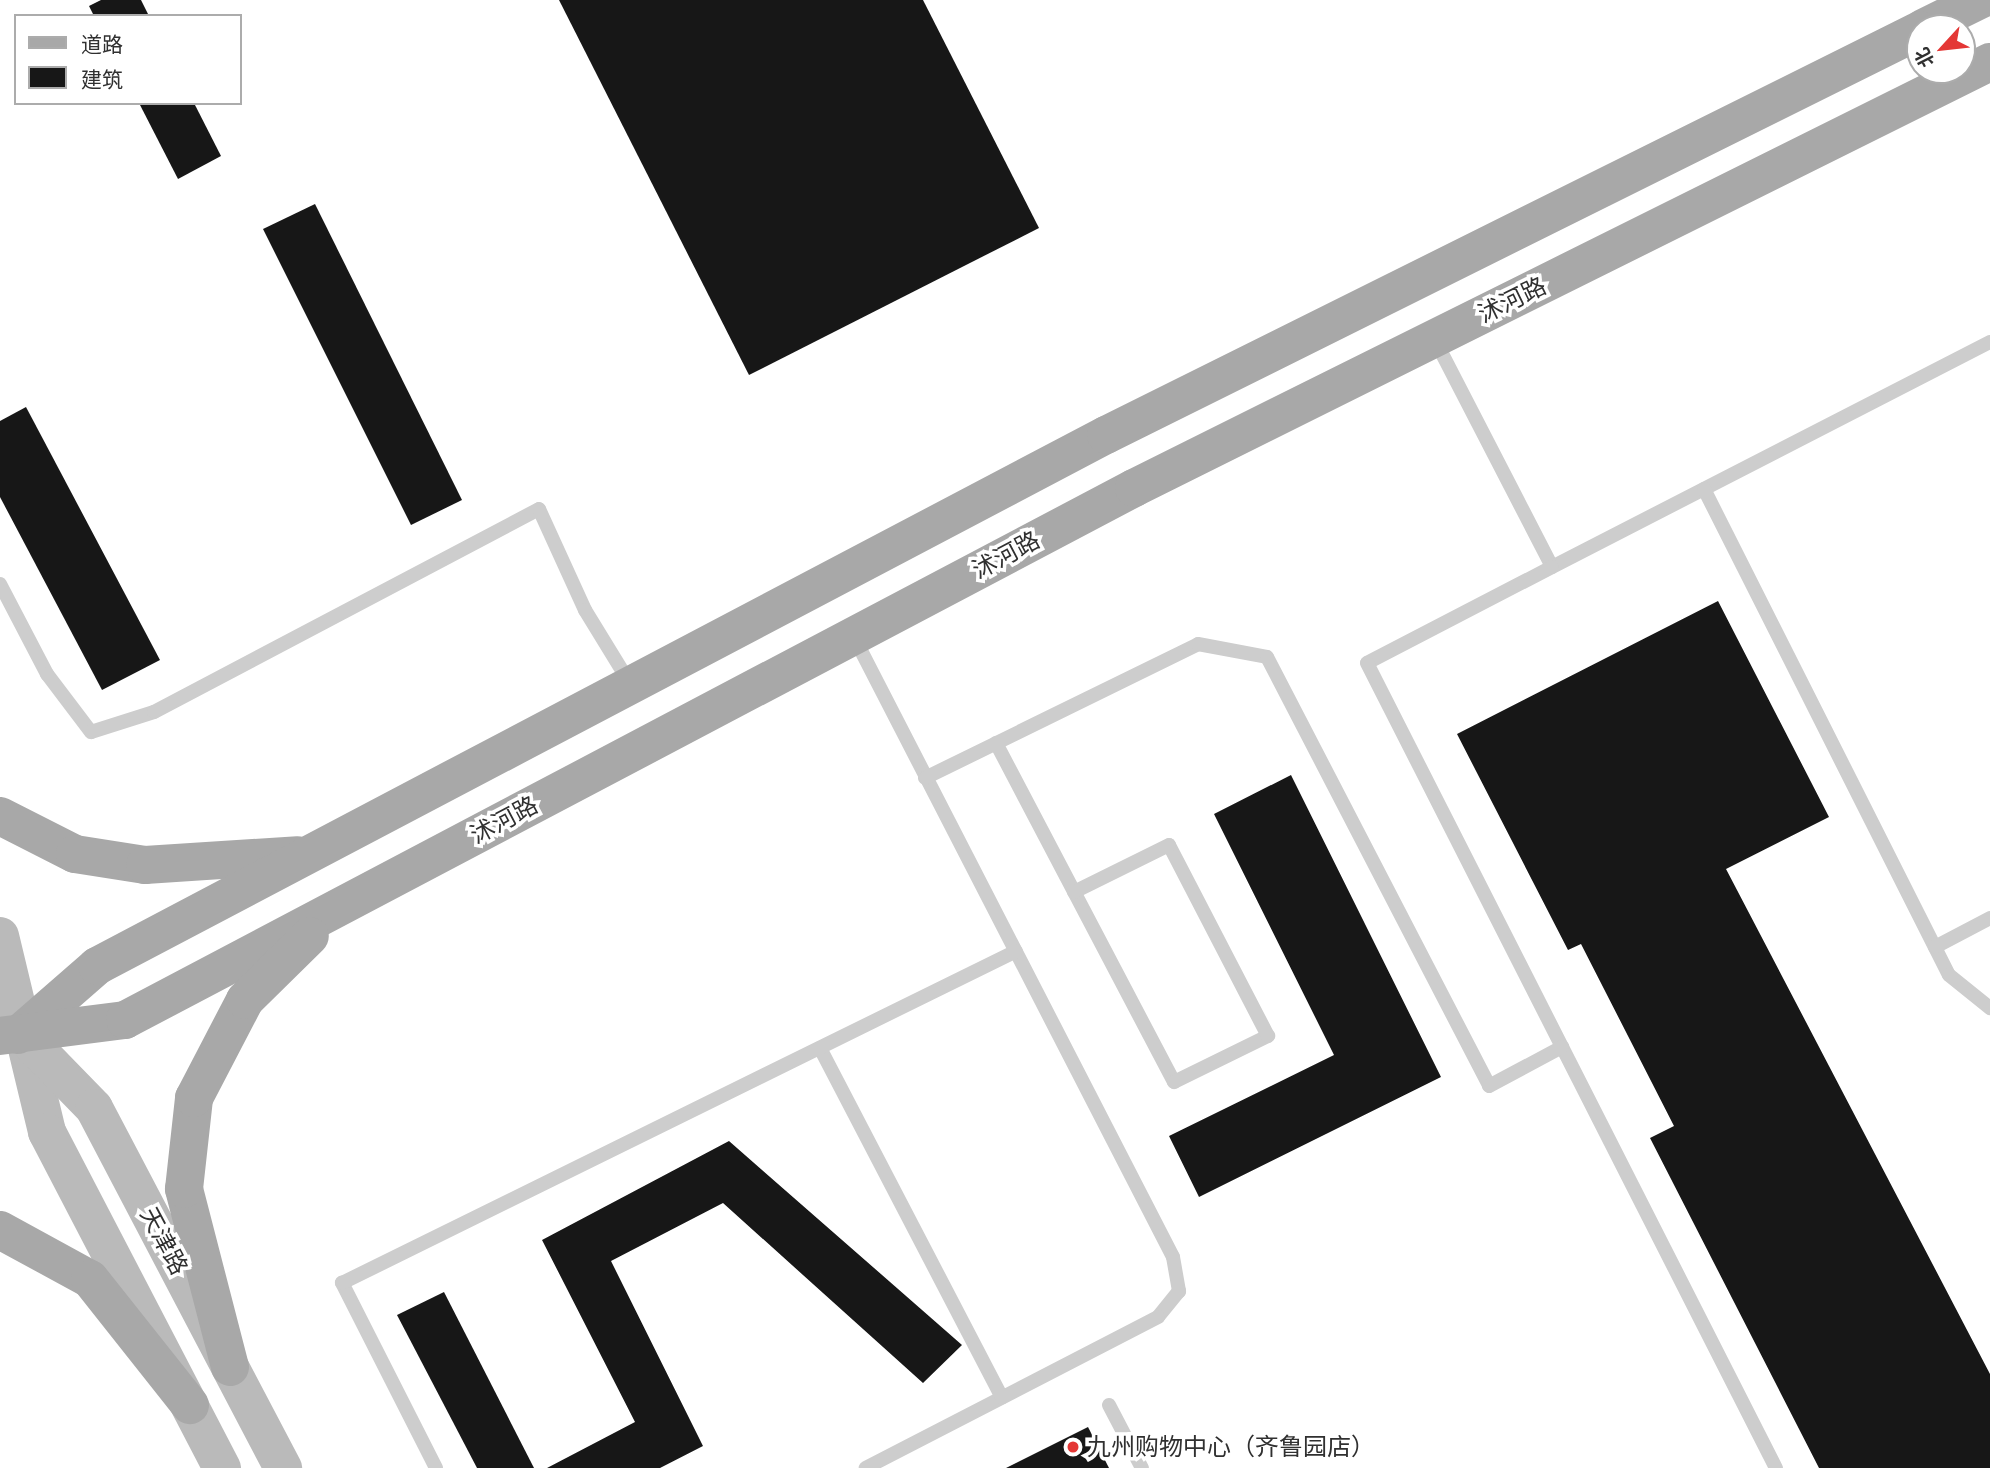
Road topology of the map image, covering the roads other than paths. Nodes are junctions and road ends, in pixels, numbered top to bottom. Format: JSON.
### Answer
{"nodes":[{"id":1,"x":1980,"y":0,"type":"edge"},
{"id":2,"x":1952,"y":14,"type":"edge"},
{"id":3,"x":1906,"y":37,"type":"edge"},
{"id":4,"x":1990,"y":62,"type":"edge"},
{"id":5,"x":1434,"y":339,"type":"junction"},
{"id":6,"x":1990,"y":342,"type":"edge"},
{"id":7,"x":1704,"y":489,"type":"junction"},
{"id":8,"x":1552,"y":567,"type":"junction"},
{"id":9,"x":0,"y":584,"type":"edge"},
{"id":10,"x":853,"y":636,"type":"junction"},
{"id":11,"x":631,"y":685,"type":"junction"},
{"id":12,"x":996,"y":743,"type":"junction"},
{"id":13,"x":925,"y":778,"type":"junction"},
{"id":14,"x":0,"y":816,"type":"edge"},
{"id":15,"x":311,"y":854,"type":"junction"},
{"id":16,"x":1074,"y":892,"type":"junction"},
{"id":17,"x":342,"y":906,"type":"junction"},
{"id":18,"x":1990,"y":918,"type":"edge"},
{"id":19,"x":0,"y":936,"type":"edge"},
{"id":20,"x":1935,"y":947,"type":"junction"},
{"id":21,"x":1016,"y":951,"type":"junction"},
{"id":22,"x":0,"y":1000,"type":"edge"},
{"id":23,"x":1990,"y":1009,"type":"edge"},
{"id":24,"x":7,"y":1042,"type":"edge"},
{"id":25,"x":1562,"y":1047,"type":"junction"},
{"id":26,"x":820,"y":1048,"type":"junction"},
{"id":27,"x":0,"y":1230,"type":"edge"},
{"id":28,"x":230,"y":1367,"type":"junction"},
{"id":29,"x":1002,"y":1398,"type":"junction"},
{"id":30,"x":190,"y":1405,"type":"junction"},
{"id":31,"x":1109,"y":1405,"type":"dead end"},
{"id":32,"x":222,"y":1468,"type":"edge"},
{"id":33,"x":283,"y":1468,"type":"edge"},
{"id":34,"x":436,"y":1468,"type":"edge"},
{"id":35,"x":866,"y":1468,"type":"edge"},
{"id":36,"x":1142,"y":1468,"type":"edge"},
{"id":37,"x":1776,"y":1468,"type":"edge"}],
"edges":[{"from":1,"to":2,"type":"main road"},
{"from":3,"to":11,"type":"main road"},
{"from":4,"to":5,"type":"main road","name":"沭河路"},
{"from":5,"to":8,"type":"lane"},
{"from":5,"to":10,"type":"main road","name":"沭河路"},
{"from":6,"to":7,"type":"lane"},
{"from":7,"to":8,"type":"lane"},
{"from":7,"to":20,"type":"lane"},
{"from":8,"to":25,"type":"lane"},
{"from":9,"to":11,"type":"lane"},
{"from":10,"to":13,"type":"lane"},
{"from":10,"to":17,"type":"main road","name":"沭河路"},
{"from":11,"to":15,"type":"main road"},
{"from":12,"to":13,"type":"lane"},
{"from":12,"to":16,"type":"lane"},
{"from":12,"to":25,"type":"lane"},
{"from":13,"to":21,"type":"lane"},
{"from":14,"to":15,"type":"main road"},
{"from":15,"to":24,"type":"main road"},
{"from":16,"to":16,"type":"lane"},
{"from":17,"to":24,"type":"main road","name":"沭河路"},
{"from":17,"to":28,"type":"main road"},
{"from":18,"to":20,"type":"lane"},
{"from":19,"to":24,"type":"main road","name":"天津路"},
{"from":20,"to":23,"type":"lane"},
{"from":21,"to":26,"type":"lane"},
{"from":21,"to":29,"type":"lane"},
{"from":22,"to":24,"type":"main road","name":"天津路"},
{"from":24,"to":28,"type":"main road","name":"天津路"},
{"from":24,"to":30,"type":"main road","name":"天津路"},
{"from":25,"to":37,"type":"lane"},
{"from":26,"to":29,"type":"lane"},
{"from":26,"to":34,"type":"lane"},
{"from":27,"to":30,"type":"main road"},
{"from":28,"to":33,"type":"main road","name":"天津路"},
{"from":29,"to":35,"type":"lane"},
{"from":30,"to":32,"type":"main road","name":"天津路"},
{"from":31,"to":36,"type":"lane"}]}
